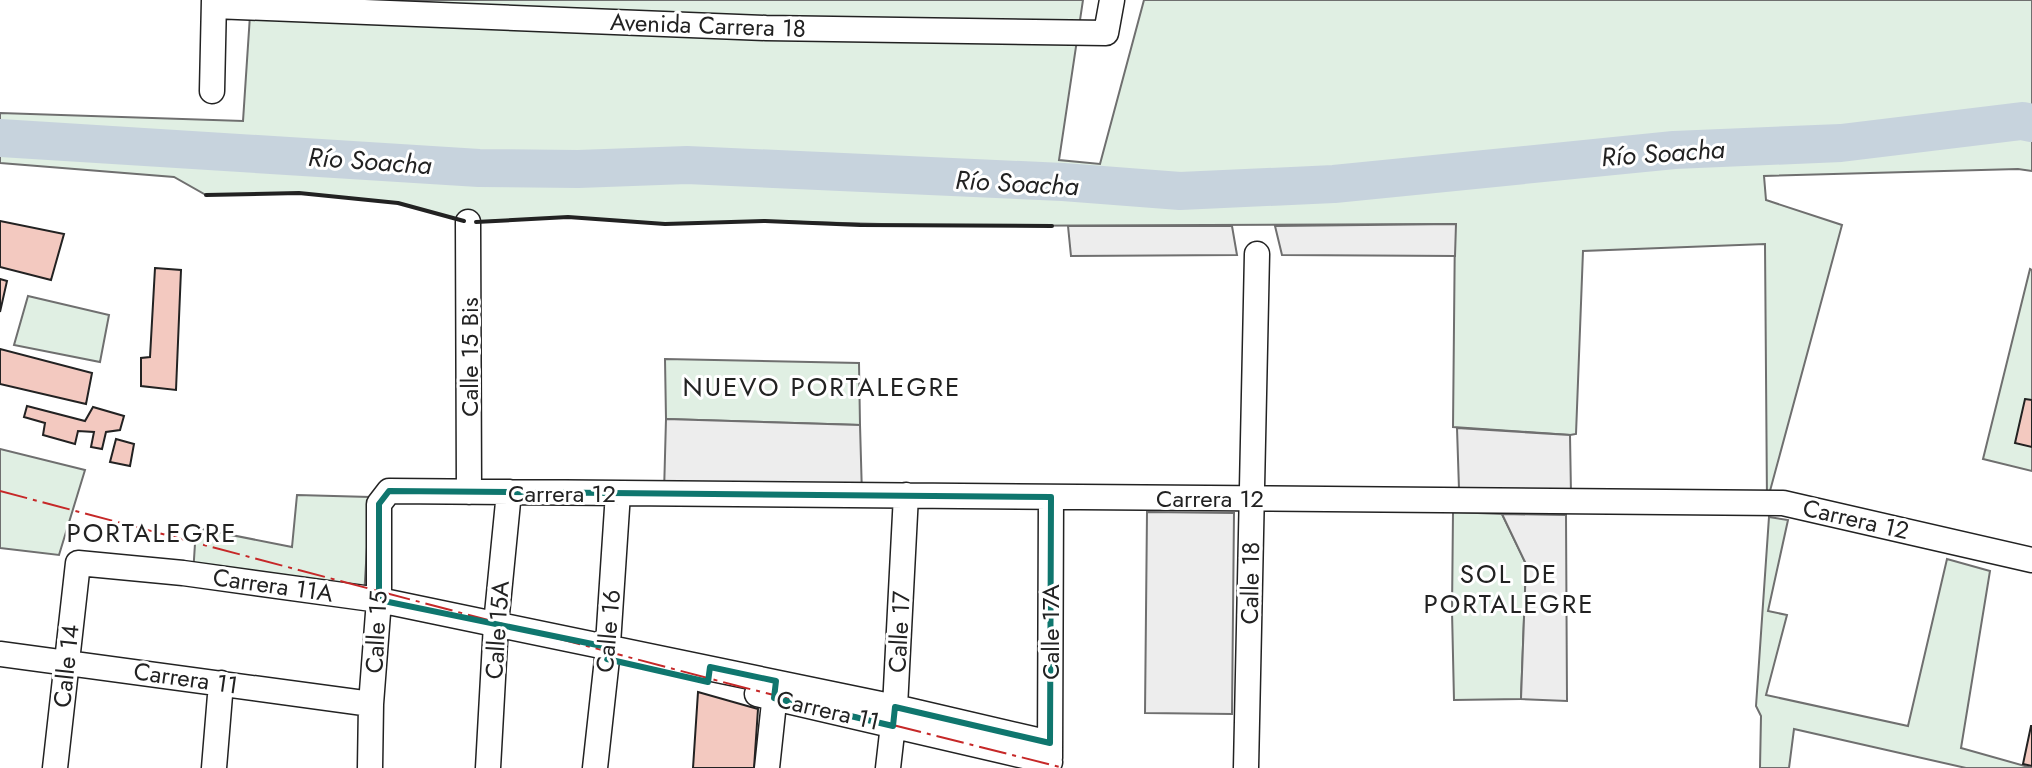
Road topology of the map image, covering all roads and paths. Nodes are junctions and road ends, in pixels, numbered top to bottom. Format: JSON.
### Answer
{"nodes":[{"id":1,"x":1112,"y":0,"type":"edge"},
{"id":2,"x":214,"y":3,"type":"edge"},
{"id":3,"x":455,"y":8,"type":"edge"},
{"id":4,"x":212,"y":91,"type":"dead end"},
{"id":5,"x":468,"y":222,"type":"dead end"},
{"id":6,"x":1257,"y":254,"type":"dead end"},
{"id":7,"x":469,"y":492,"type":"junction"},
{"id":8,"x":509,"y":492,"type":"junction"},
{"id":9,"x":618,"y":493,"type":"junction"},
{"id":10,"x":906,"y":495,"type":"junction"},
{"id":11,"x":383,"y":496,"type":"joint"},
{"id":12,"x":1051,"y":497,"type":"junction"},
{"id":13,"x":1252,"y":498,"type":"junction"},
{"id":14,"x":2032,"y":560,"type":"edge"},
{"id":15,"x":78,"y":563,"type":"joint"},
{"id":16,"x":379,"y":600,"type":"junction"},
{"id":17,"x":496,"y":624,"type":"junction"},
{"id":18,"x":607,"y":653,"type":"junction"},
{"id":19,"x":0,"y":654,"type":"edge"},
{"id":20,"x":66,"y":662,"type":"junction"},
{"id":21,"x":221,"y":683,"type":"junction"},
{"id":22,"x":775,"y":690,"type":"junction"},
{"id":23,"x":371,"y":704,"type":"junction"},
{"id":24,"x":894,"y":716,"type":"junction"},
{"id":25,"x":1050,"y":758,"type":"edge"},
{"id":26,"x":55,"y":768,"type":"edge"},
{"id":27,"x":214,"y":768,"type":"edge"},
{"id":28,"x":370,"y":768,"type":"edge"},
{"id":29,"x":488,"y":768,"type":"edge"},
{"id":30,"x":595,"y":768,"type":"edge"},
{"id":31,"x":767,"y":768,"type":"edge"},
{"id":32,"x":888,"y":768,"type":"edge"},
{"id":33,"x":1246,"y":768,"type":"edge"}],
"edges":[{"from":1,"to":3,"type":"street","name":"Avenida Carrera 18"},
{"from":2,"to":3,"type":"street","name":"Avenida Carrera 18"},
{"from":2,"to":4,"type":"street"},
{"from":5,"to":7,"type":"street","name":"Calle 15 Bis"},
{"from":6,"to":13,"type":"street","name":"Calle 18"},
{"from":7,"to":8,"type":"street","name":"Carrera 12"},
{"from":7,"to":11,"type":"street","name":"Carrera 12"},
{"from":8,"to":9,"type":"street","name":"Carrera 12"},
{"from":8,"to":17,"type":"street","name":"Calle 15A"},
{"from":9,"to":10,"type":"street","name":"Carrera 12"},
{"from":9,"to":18,"type":"street","name":"Calle 16"},
{"from":10,"to":12,"type":"street","name":"Carrera 12"},
{"from":10,"to":24,"type":"street","name":"Calle 17"},
{"from":11,"to":16,"type":"street","name":"Calle 15"},
{"from":12,"to":13,"type":"street","name":"Carrera 12"},
{"from":12,"to":25,"type":"street","name":"Calle 17A"},
{"from":13,"to":14,"type":"street","name":"Carrera 12"},
{"from":13,"to":33,"type":"street","name":"Calle 18"},
{"from":15,"to":16,"type":"street","name":"Carrera 11A"},
{"from":15,"to":20,"type":"street","name":"Calle 14"},
{"from":16,"to":17,"type":"street","name":"Carrera 11A"},
{"from":16,"to":23,"type":"street","name":"Calle 15"},
{"from":17,"to":18,"type":"street","name":"Carrera 11A"},
{"from":17,"to":29,"type":"street","name":"Calle 15A"},
{"from":18,"to":22,"type":"street","name":"Carrera 11"},
{"from":18,"to":30,"type":"street","name":"Calle 16"},
{"from":19,"to":20,"type":"street","name":"Carrera 11"},
{"from":20,"to":21,"type":"street","name":"Carrera 11"},
{"from":20,"to":26,"type":"street","name":"Calle 14"},
{"from":21,"to":23,"type":"street","name":"Carrera 11"},
{"from":21,"to":27,"type":"street"},
{"from":22,"to":24,"type":"street","name":"Carrera 11"},
{"from":22,"to":31,"type":"street"},
{"from":23,"to":28,"type":"street","name":"Calle 15"},
{"from":24,"to":25,"type":"street","name":"Carrera 11"},
{"from":24,"to":32,"type":"street","name":"Calle 17"}]}
